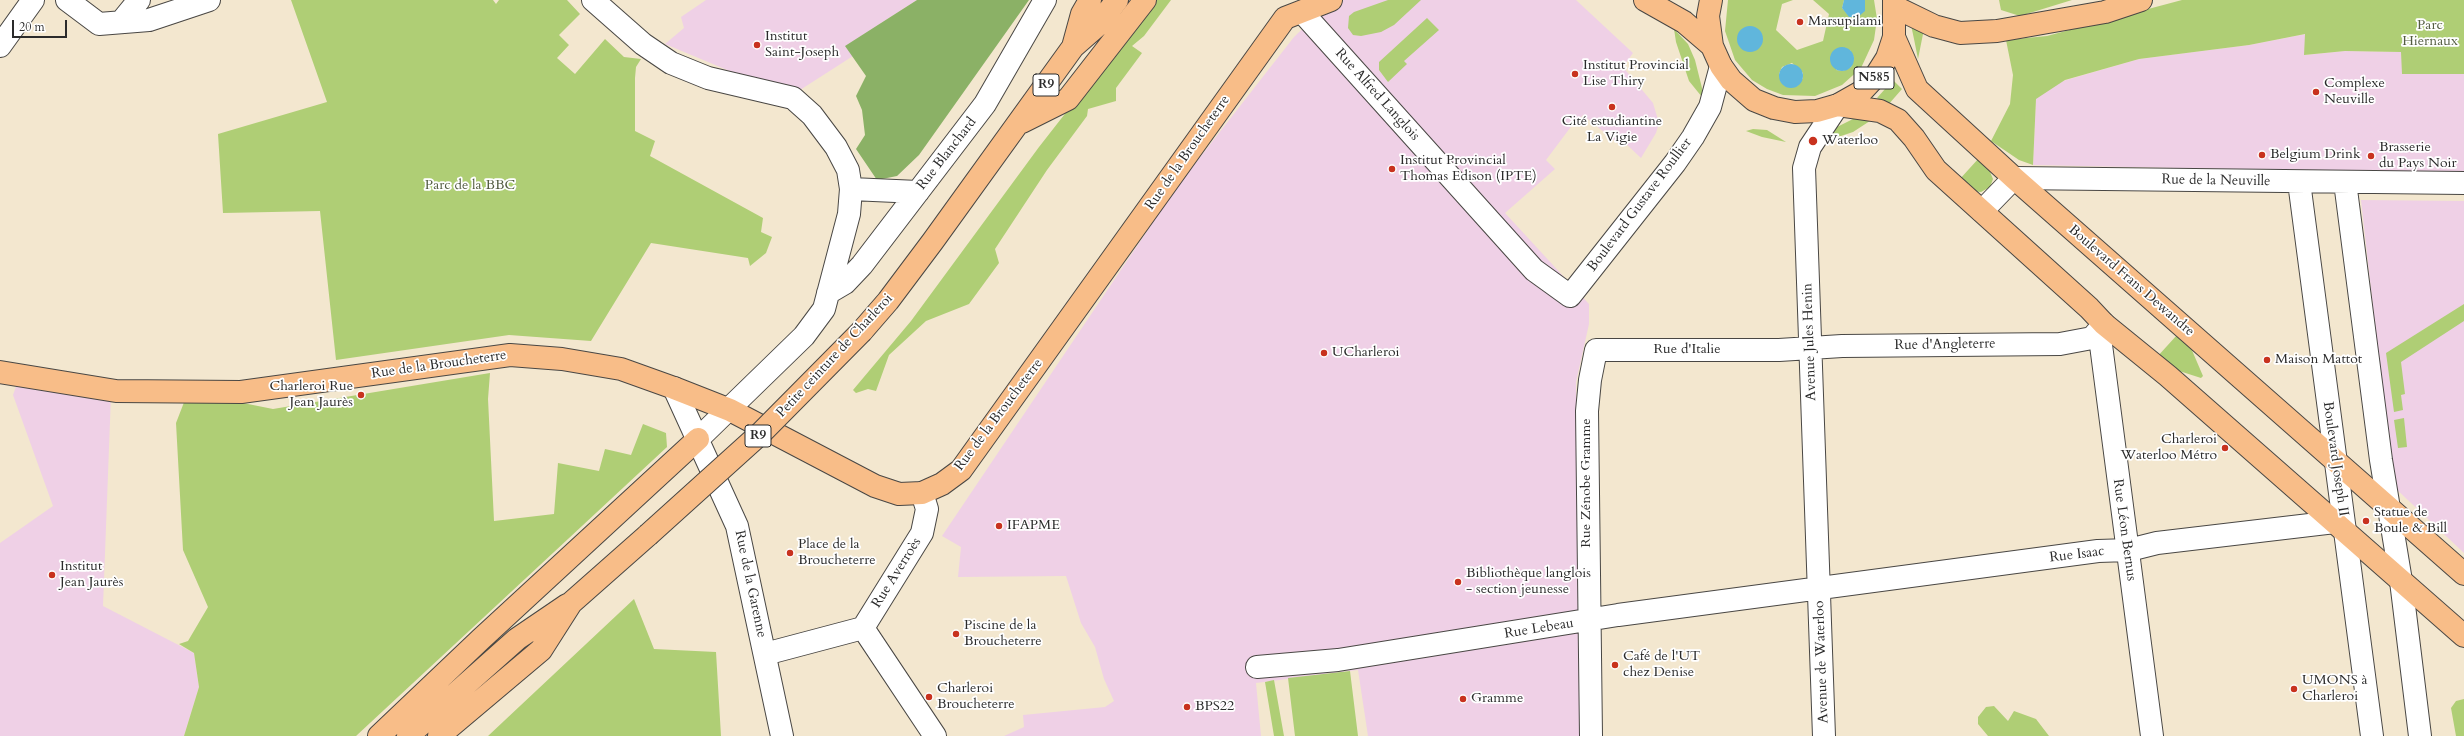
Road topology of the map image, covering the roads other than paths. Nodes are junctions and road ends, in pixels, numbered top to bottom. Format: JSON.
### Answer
{"nodes":[{"id":1,"x":33,"y":0,"type":"edge"},
{"id":2,"x":67,"y":0,"type":"edge"},
{"id":3,"x":139,"y":0,"type":"edge"},
{"id":4,"x":209,"y":0,"type":"edge"},
{"id":5,"x":593,"y":0,"type":"edge"},
{"id":6,"x":1045,"y":0,"type":"edge"},
{"id":7,"x":1090,"y":0,"type":"edge"},
{"id":8,"x":1117,"y":0,"type":"edge"},
{"id":9,"x":1145,"y":0,"type":"edge"},
{"id":10,"x":1330,"y":0,"type":"edge"},
{"id":11,"x":1645,"y":0,"type":"edge"},
{"id":12,"x":1710,"y":0,"type":"edge"},
{"id":13,"x":2141,"y":0,"type":"edge"},
{"id":14,"x":1894,"y":4,"type":"edge"},
{"id":15,"x":1292,"y":10,"type":"edge"},
{"id":16,"x":121,"y":22,"type":"junction"},
{"id":17,"x":1894,"y":37,"type":"junction"},
{"id":18,"x":0,"y":46,"type":"edge"},
{"id":19,"x":1712,"y":46,"type":"junction"},
{"id":20,"x":1073,"y":47,"type":"junction"},
{"id":21,"x":1721,"y":66,"type":"junction"},
{"id":22,"x":1838,"y":105,"type":"junction"},
{"id":23,"x":1019,"y":124,"type":"junction"},
{"id":24,"x":2014,"y":178,"type":"junction"},
{"id":25,"x":2299,"y":182,"type":"junction"},
{"id":26,"x":2345,"y":182,"type":"junction"},
{"id":27,"x":2464,"y":183,"type":"edge"},
{"id":28,"x":851,"y":189,"type":"junction"},
{"id":29,"x":918,"y":192,"type":"junction"},
{"id":30,"x":1982,"y":211,"type":"junction"},
{"id":31,"x":828,"y":293,"type":"junction"},
{"id":32,"x":1570,"y":296,"type":"joint"},
{"id":33,"x":2104,"y":324,"type":"junction"},
{"id":34,"x":1810,"y":348,"type":"junction"},
{"id":35,"x":1596,"y":350,"type":"joint"},
{"id":36,"x":1779,"y":350,"type":"joint"},
{"id":37,"x":0,"y":372,"type":"edge"},
{"id":38,"x":674,"y":388,"type":"junction"},
{"id":39,"x":730,"y":410,"type":"junction"},
{"id":40,"x":698,"y":439,"type":"junction"},
{"id":41,"x":2335,"y":461,"type":"junction"},
{"id":42,"x":922,"y":493,"type":"junction"},
{"id":43,"x":2389,"y":508,"type":"junction"},
{"id":44,"x":2341,"y":527,"type":"junction"},
{"id":45,"x":2395,"y":545,"type":"junction"},
{"id":46,"x":2129,"y":550,"type":"junction"},
{"id":47,"x":2372,"y":555,"type":"junction"},
{"id":48,"x":2464,"y":574,"type":"edge"},
{"id":49,"x":2401,"y":581,"type":"junction"},
{"id":50,"x":1820,"y":588,"type":"junction"},
{"id":51,"x":571,"y":603,"type":"junction"},
{"id":52,"x":1588,"y":621,"type":"junction"},
{"id":53,"x":863,"y":628,"type":"junction"},
{"id":54,"x":2464,"y":636,"type":"edge"},
{"id":55,"x":765,"y":654,"type":"junction"},
{"id":56,"x":1257,"y":667,"type":"dead end"},
{"id":57,"x":484,"y":701,"type":"junction"},
{"id":58,"x":379,"y":736,"type":"edge"},
{"id":59,"x":408,"y":736,"type":"edge"},
{"id":60,"x":439,"y":736,"type":"edge"},
{"id":61,"x":461,"y":736,"type":"edge"},
{"id":62,"x":782,"y":736,"type":"edge"},
{"id":63,"x":935,"y":736,"type":"edge"},
{"id":64,"x":1591,"y":736,"type":"edge"},
{"id":65,"x":1824,"y":736,"type":"edge"},
{"id":66,"x":2152,"y":736,"type":"edge"},
{"id":67,"x":2372,"y":736,"type":"edge"},
{"id":68,"x":2420,"y":736,"type":"edge"}],
"edges":[{"from":1,"to":18,"type":"street"},
{"from":2,"to":16,"type":"street"},
{"from":3,"to":16,"type":"street"},
{"from":4,"to":16,"type":"street"},
{"from":5,"to":28,"type":"street"},
{"from":6,"to":29,"type":"street","name":"Rue Blanchard"},
{"from":7,"to":20,"type":"main road"},
{"from":8,"to":20,"type":"main road","name":"Petite ceinture de Charleroi","number":"R9"},
{"from":9,"to":23,"type":"main road"},
{"from":10,"to":15,"type":"main road"},
{"from":11,"to":19,"type":"main road","number":"N585"},
{"from":12,"to":19,"type":"main road","number":"N585"},
{"from":13,"to":14,"type":"main road"},
{"from":14,"to":17,"type":"main road","number":"N585"},
{"from":15,"to":32,"type":"street","name":"Rue Alfred Langlois"},
{"from":15,"to":42,"type":"main road","name":"Rue de la Broucheterre"},
{"from":17,"to":22,"type":"main road","number":"N585"},
{"from":17,"to":24,"type":"main road","name":"Boulevard Frans Dewandre"},
{"from":19,"to":21,"type":"main road","number":"N585"},
{"from":20,"to":23,"type":"main road","name":"Petite ceinture de Charleroi","number":"R9"},
{"from":21,"to":22,"type":"main road","number":"N585"},
{"from":21,"to":32,"type":"street","name":"Boulevard Gustave Roullier"},
{"from":22,"to":30,"type":"main road"},
{"from":22,"to":34,"type":"street","name":"Avenue Jules Henin"},
{"from":23,"to":51,"type":"main road","name":"Petite ceinture de Charleroi","number":"R9","bridge":true},
{"from":24,"to":25,"type":"street","name":"Rue de la Neuville"},
{"from":24,"to":30,"type":"street"},
{"from":24,"to":41,"type":"main road","name":"Boulevard Frans Dewandre"},
{"from":25,"to":26,"type":"street","name":"Rue de la Neuville"},
{"from":25,"to":41,"type":"street","name":"Boulevard Joseph II"},
{"from":26,"to":27,"type":"street","name":"Rue de la Neuville"},
{"from":26,"to":43,"type":"street"},
{"from":28,"to":29,"type":"street"},
{"from":28,"to":31,"type":"street"},
{"from":29,"to":31,"type":"street","name":"Rue Blanchard"},
{"from":30,"to":33,"type":"main road"},
{"from":31,"to":39,"type":"street"},
{"from":33,"to":34,"type":"street","name":"Rue d'Angleterre"},
{"from":33,"to":44,"type":"main road"},
{"from":33,"to":46,"type":"street","name":"Rue Léon Bernus"},
{"from":34,"to":36,"type":"street","name":"Rue d'Angleterre"},
{"from":34,"to":50,"type":"street","name":"Avenue Jules Henin"},
{"from":35,"to":36,"type":"street","name":"Rue d'Italie"},
{"from":35,"to":52,"type":"street","name":"Rue Zénobe Gramme"},
{"from":37,"to":38,"type":"main road","name":"Rue de la Broucheterre"},
{"from":38,"to":39,"type":"main road","name":"Rue de la Broucheterre"},
{"from":38,"to":40,"type":"street","name":"Rue de la Garenne"},
{"from":39,"to":40,"type":"street"},
{"from":39,"to":42,"type":"main road","name":"Rue de la Broucheterre"},
{"from":40,"to":55,"type":"street","name":"Rue de la Garenne"},
{"from":40,"to":58,"type":"main road"},
{"from":41,"to":43,"type":"main road","name":"Boulevard Frans Dewandre"},
{"from":41,"to":44,"type":"street","name":"Boulevard Joseph II"},
{"from":42,"to":53,"type":"street","name":"Rue Averroès"},
{"from":43,"to":45,"type":"street"},
{"from":43,"to":48,"type":"main road","name":"Boulevard Frans Dewandre"},
{"from":44,"to":46,"type":"street","name":"Rue Isaac"},
{"from":44,"to":47,"type":"main road"},
{"from":44,"to":67,"type":"street","name":"Boulevard Joseph II"},
{"from":45,"to":47,"type":"street"},
{"from":45,"to":49,"type":"street"},
{"from":46,"to":50,"type":"street","name":"Rue Isaac"},
{"from":46,"to":66,"type":"street","name":"Rue Léon Bernus"},
{"from":47,"to":49,"type":"main road"},
{"from":49,"to":54,"type":"main road"},
{"from":49,"to":68,"type":"street"},
{"from":50,"to":52,"type":"street","name":"Rue Lebeau"},
{"from":50,"to":65,"type":"street","name":"Avenue de Waterloo"},
{"from":51,"to":57,"type":"main road","name":"Petite ceinture de Charleroi","number":"R9"},
{"from":51,"to":59,"type":"main road"},
{"from":52,"to":56,"type":"street","name":"Rue Lebeau"},
{"from":52,"to":64,"type":"street","name":"Rue Zénobe Gramme"},
{"from":53,"to":55,"type":"street"},
{"from":53,"to":63,"type":"street"},
{"from":55,"to":62,"type":"street","name":"Rue de la Garenne"},
{"from":57,"to":60,"type":"main road","name":"Petite ceinture de Charleroi","number":"R9"},
{"from":57,"to":61,"type":"main road"}]}
